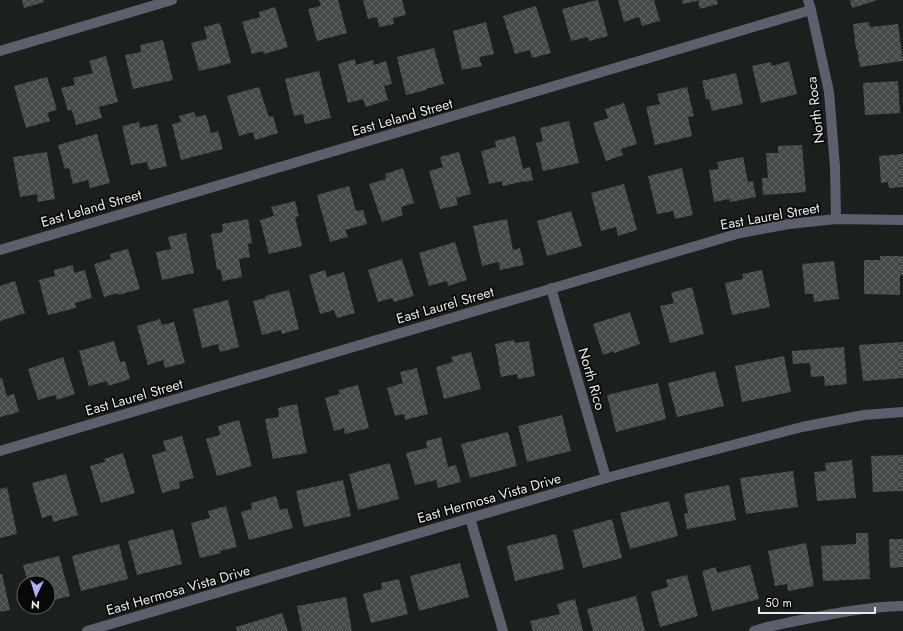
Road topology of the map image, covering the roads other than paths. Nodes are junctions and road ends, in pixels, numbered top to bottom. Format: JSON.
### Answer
{"nodes":[{"id":1,"x":172,"y":0,"type":"edge"},
{"id":2,"x":808,"y":0,"type":"edge"},
{"id":3,"x":811,"y":10,"type":"junction"},
{"id":4,"x":0,"y":51,"type":"edge"},
{"id":5,"x":836,"y":219,"type":"junction"},
{"id":6,"x":903,"y":220,"type":"edge"},
{"id":7,"x":0,"y":250,"type":"edge"},
{"id":8,"x":551,"y":288,"type":"junction"},
{"id":9,"x":903,"y":412,"type":"edge"},
{"id":10,"x":0,"y":451,"type":"edge"},
{"id":11,"x":606,"y":478,"type":"junction"},
{"id":12,"x":470,"y":518,"type":"junction"},
{"id":13,"x":903,"y":606,"type":"edge"},
{"id":14,"x":87,"y":631,"type":"edge"},
{"id":15,"x":503,"y":631,"type":"edge"},
{"id":16,"x":754,"y":631,"type":"edge"}],
"edges":[{"from":1,"to":4,"type":"street"},
{"from":2,"to":3,"type":"street","name":"North Roca"},
{"from":3,"to":5,"type":"street","name":"North Roca"},
{"from":3,"to":7,"type":"street","name":"East Leland Street"},
{"from":5,"to":6,"type":"street","name":"East Laurel Street"},
{"from":5,"to":8,"type":"street","name":"East Laurel Street"},
{"from":8,"to":10,"type":"street","name":"East Laurel Street"},
{"from":8,"to":11,"type":"street","name":"North Rico"},
{"from":9,"to":11,"type":"street","name":"East Hermosa Vista Drive"},
{"from":11,"to":12,"type":"street","name":"East Hermosa Vista Drive"},
{"from":12,"to":14,"type":"street","name":"East Hermosa Vista Drive"},
{"from":12,"to":15,"type":"street"},
{"from":13,"to":16,"type":"street"}]}
